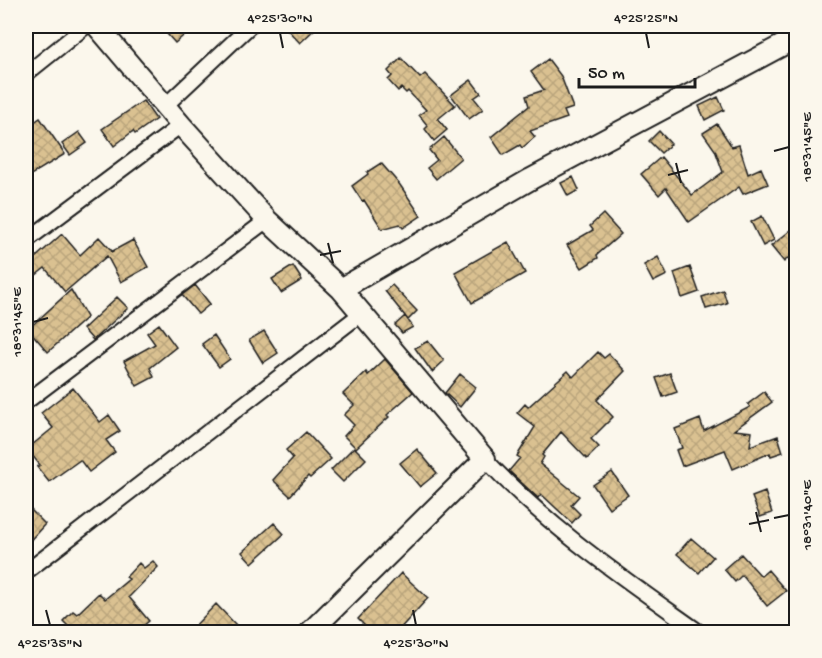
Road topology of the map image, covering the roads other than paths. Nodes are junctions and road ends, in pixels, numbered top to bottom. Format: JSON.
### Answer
{"nodes":[{"id":1,"x":86,"y":26,"type":"edge"},
{"id":2,"x":97,"y":26,"type":"edge"},
{"id":3,"x":250,"y":26,"type":"edge"},
{"id":4,"x":796,"y":38,"type":"edge"},
{"id":5,"x":26,"y":74,"type":"edge"},
{"id":6,"x":165,"y":106,"type":"junction"},
{"id":7,"x":181,"y":125,"type":"junction"},
{"id":8,"x":267,"y":220,"type":"junction"},
{"id":9,"x":26,"y":241,"type":"edge"},
{"id":10,"x":341,"y":289,"type":"junction"},
{"id":11,"x":362,"y":313,"type":"junction"},
{"id":12,"x":26,"y":402,"type":"edge"},
{"id":13,"x":485,"y":459,"type":"junction"},
{"id":14,"x":26,"y":572,"type":"edge"},
{"id":15,"x":310,"y":633,"type":"edge"},
{"id":16,"x":699,"y":633,"type":"edge"}],
"edges":[{"from":1,"to":5,"type":"street"},
{"from":2,"to":6,"type":"street"},
{"from":3,"to":6,"type":"street"},
{"from":4,"to":10,"type":"street"},
{"from":6,"to":7,"type":"street"},
{"from":7,"to":8,"type":"street"},
{"from":7,"to":9,"type":"street"},
{"from":8,"to":10,"type":"street"},
{"from":8,"to":12,"type":"street"},
{"from":10,"to":11,"type":"street"},
{"from":11,"to":13,"type":"street"},
{"from":11,"to":14,"type":"street"},
{"from":13,"to":15,"type":"street"},
{"from":13,"to":16,"type":"street"}]}
